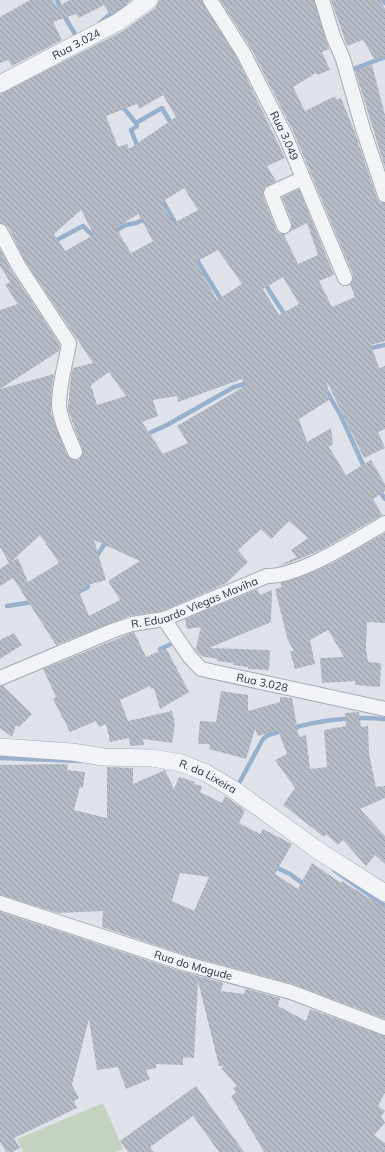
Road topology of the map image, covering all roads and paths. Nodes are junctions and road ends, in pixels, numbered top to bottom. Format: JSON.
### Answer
{"nodes":[{"id":1,"x":149,"y":0,"type":"edge"},
{"id":2,"x":210,"y":0,"type":"edge"},
{"id":3,"x":322,"y":0,"type":"edge"},
{"id":4,"x":0,"y":84,"type":"edge"},
{"id":5,"x":303,"y":178,"type":"junction"},
{"id":6,"x":385,"y":195,"type":"edge"},
{"id":7,"x":284,"y":226,"type":"dead end"},
{"id":8,"x":0,"y":231,"type":"edge"},
{"id":9,"x":345,"y":278,"type":"dead end"},
{"id":10,"x":75,"y":452,"type":"dead end"},
{"id":11,"x":385,"y":523,"type":"edge"},
{"id":12,"x":164,"y":619,"type":"junction"},
{"id":13,"x":0,"y":678,"type":"edge"},
{"id":14,"x":385,"y":709,"type":"edge"},
{"id":15,"x":0,"y":747,"type":"edge"},
{"id":16,"x":385,"y":893,"type":"edge"},
{"id":17,"x":0,"y":903,"type":"edge"},
{"id":18,"x":385,"y":1028,"type":"edge"}],
"edges":[{"from":1,"to":4,"type":"street","name":"Rua 3.024"},
{"from":2,"to":5,"type":"street","name":"Rua 3.049"},
{"from":3,"to":6,"type":"street"},
{"from":5,"to":7,"type":"street"},
{"from":5,"to":9,"type":"street","name":"Rua 3.049"},
{"from":8,"to":10,"type":"street"},
{"from":11,"to":12,"type":"street","name":"R. Eduardo Viegas Maviha"},
{"from":12,"to":13,"type":"street","name":"R. Eduardo Viegas Maviha"},
{"from":12,"to":14,"type":"street","name":"Rua 3.028"},
{"from":15,"to":16,"type":"street","name":"R. da Lixeira"},
{"from":17,"to":18,"type":"street","name":"Rua do Magude"}]}
